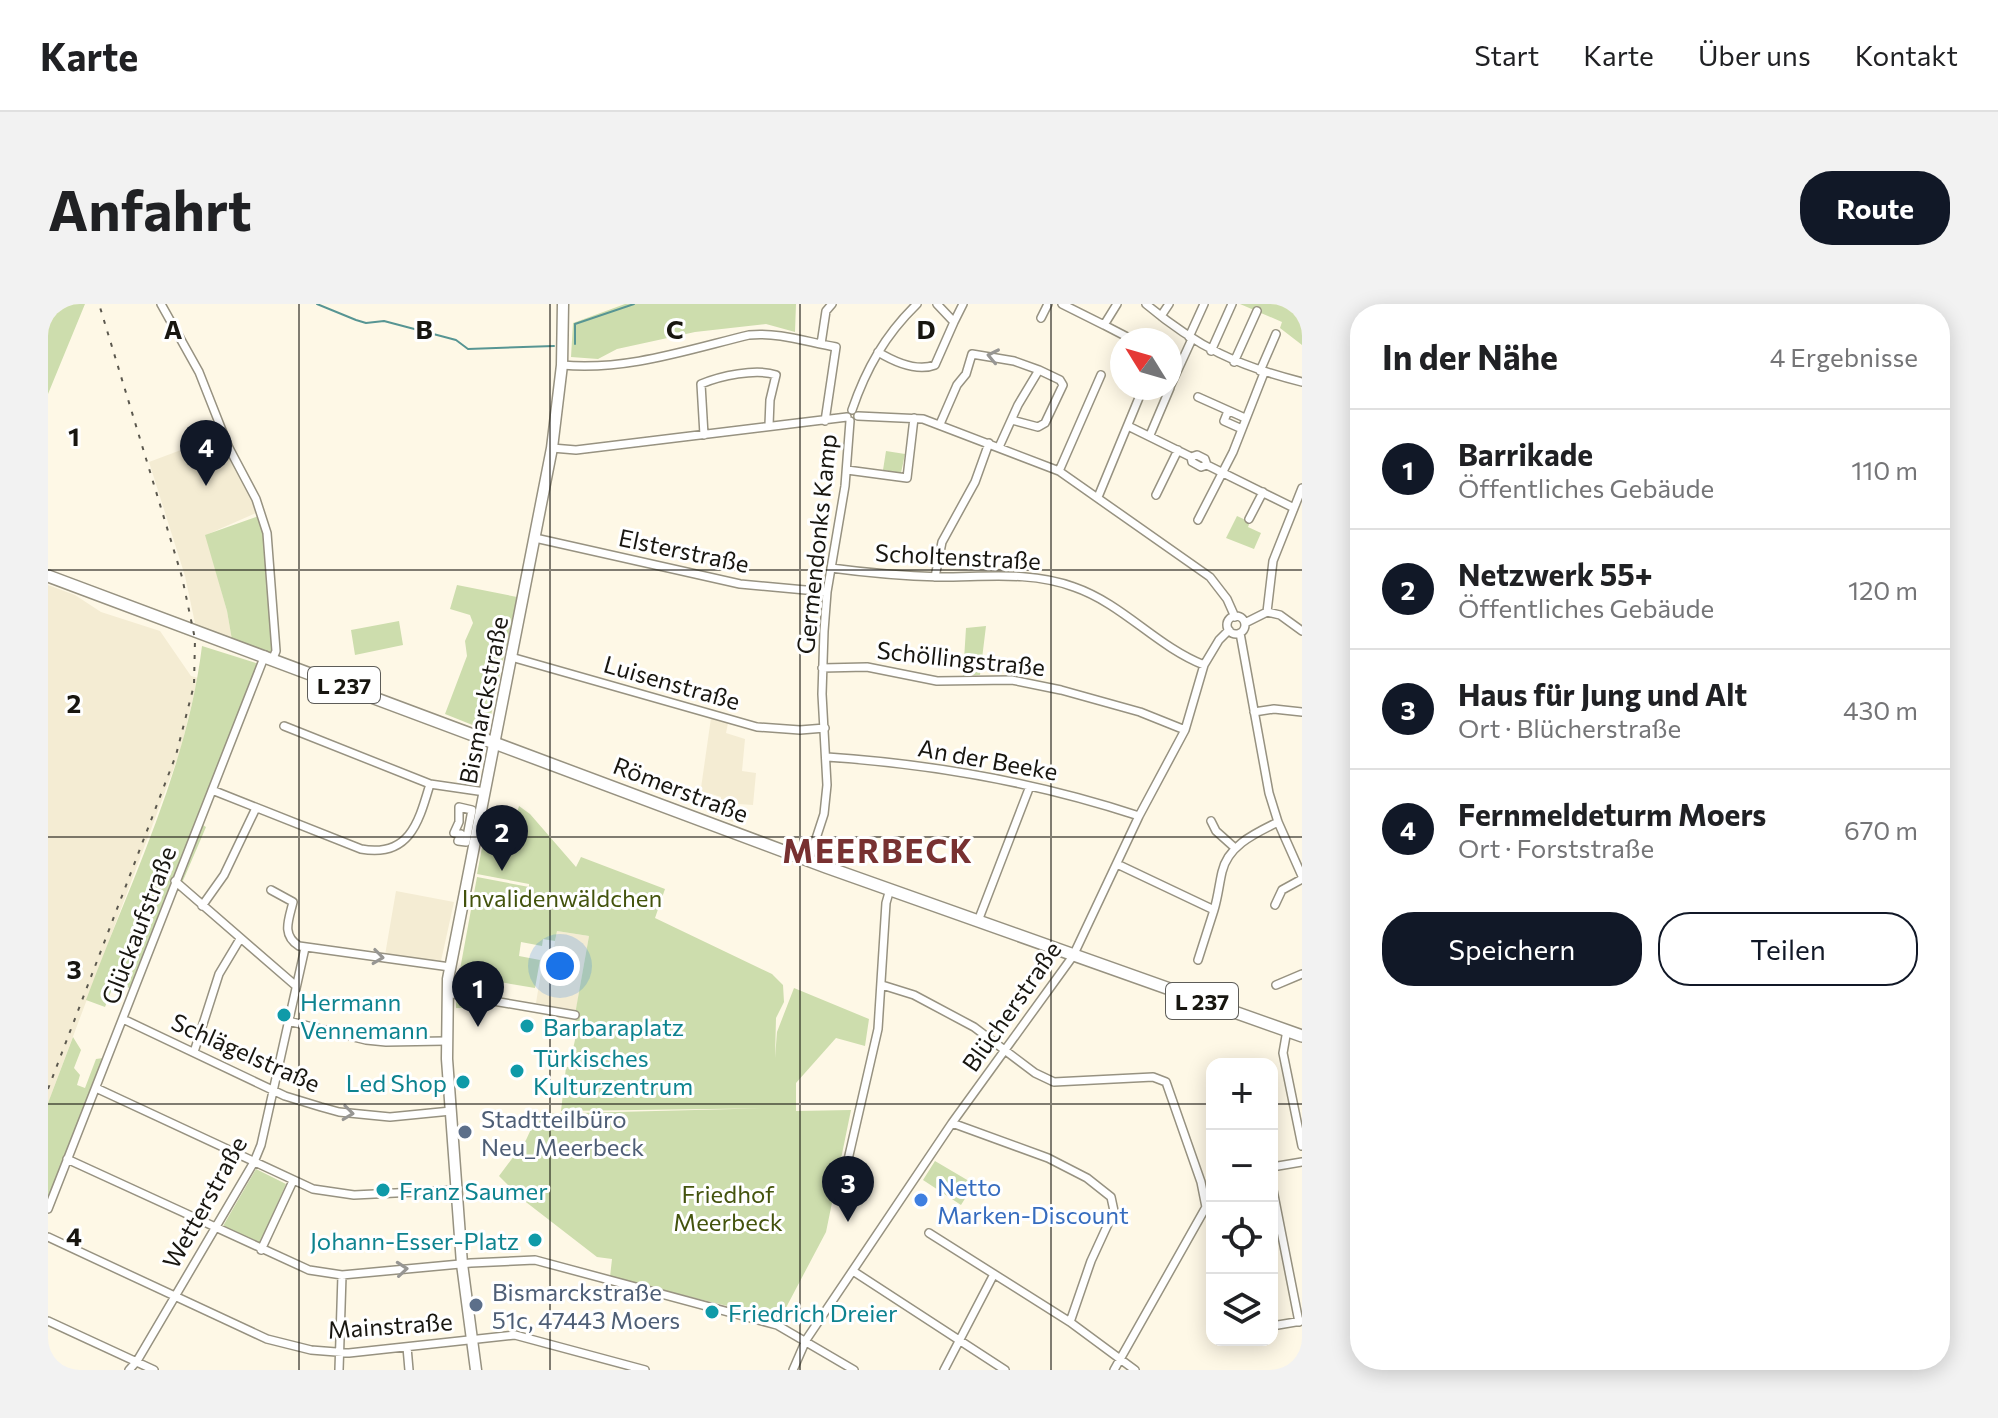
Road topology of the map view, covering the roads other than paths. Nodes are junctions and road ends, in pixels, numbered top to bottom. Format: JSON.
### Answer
{"nodes":[{"id":1,"x":161,"y":304,"type":"edge"},
{"id":2,"x":563,"y":304,"type":"edge"},
{"id":3,"x":832,"y":304,"type":"edge"},
{"id":4,"x":900,"y":304,"type":"edge"},
{"id":5,"x":917,"y":304,"type":"edge"},
{"id":6,"x":937,"y":304,"type":"edge"},
{"id":7,"x":963,"y":304,"type":"edge"},
{"id":8,"x":1048,"y":304,"type":"edge"},
{"id":9,"x":1062,"y":304,"type":"edge"},
{"id":10,"x":1117,"y":304,"type":"edge"},
{"id":11,"x":1146,"y":304,"type":"edge"},
{"id":12,"x":1169,"y":304,"type":"edge"},
{"id":13,"x":1204,"y":304,"type":"edge"},
{"id":14,"x":1232,"y":304,"type":"edge"},
{"id":15,"x":1077,"y":307,"type":"edge"},
{"id":16,"x":1257,"y":311,"type":"dead end"},
{"id":17,"x":909,"y":312,"type":"junction"},
{"id":18,"x":1161,"y":316,"type":"junction"},
{"id":19,"x":1041,"y":318,"type":"dead end"},
{"id":20,"x":954,"y":322,"type":"junction"},
{"id":21,"x":1104,"y":325,"type":"junction"},
{"id":22,"x":1110,"y":328,"type":"edge"},
{"id":23,"x":1276,"y":334,"type":"dead end"},
{"id":24,"x":1190,"y":338,"type":"junction"},
{"id":25,"x":821,"y":344,"type":"junction"},
{"id":26,"x":1211,"y":351,"type":"junction"},
{"id":27,"x":878,"y":352,"type":"junction"},
{"id":28,"x":1182,"y":357,"type":"edge"},
{"id":29,"x":1234,"y":362,"type":"junction"},
{"id":30,"x":562,"y":365,"type":"junction"},
{"id":31,"x":1039,"y":370,"type":"junction"},
{"id":32,"x":1262,"y":372,"type":"junction"},
{"id":33,"x":1101,"y":375,"type":"dead end"},
{"id":34,"x":1302,"y":382,"type":"edge"},
{"id":35,"x":1198,"y":397,"type":"dead end"},
{"id":36,"x":1138,"y":400,"type":"edge"},
{"id":37,"x":1164,"y":400,"type":"edge"},
{"id":38,"x":1228,"y":411,"type":"junction"},
{"id":39,"x":852,"y":416,"type":"junction"},
{"id":40,"x":914,"y":418,"type":"junction"},
{"id":41,"x":1245,"y":418,"type":"junction"},
{"id":42,"x":1012,"y":420,"type":"junction"},
{"id":43,"x":825,"y":421,"type":"junction"},
{"id":44,"x":940,"y":424,"type":"junction"},
{"id":45,"x":769,"y":425,"type":"junction"},
{"id":46,"x":1128,"y":426,"type":"junction"},
{"id":47,"x":1242,"y":429,"type":"junction"},
{"id":48,"x":704,"y":435,"type":"junction"},
{"id":49,"x":1150,"y":435,"type":"junction"},
{"id":50,"x":989,"y":443,"type":"junction"},
{"id":51,"x":999,"y":447,"type":"junction"},
{"id":52,"x":552,"y":448,"type":"junction"},
{"id":53,"x":1178,"y":450,"type":"junction"},
{"id":54,"x":847,"y":470,"type":"junction"},
{"id":55,"x":1059,"y":471,"type":"junction"},
{"id":56,"x":1223,"y":473,"type":"junction"},
{"id":57,"x":1302,"y":488,"type":"edge"},
{"id":58,"x":1263,"y":492,"type":"junction"},
{"id":59,"x":1156,"y":495,"type":"dead end"},
{"id":60,"x":1098,"y":497,"type":"junction"},
{"id":61,"x":1294,"y":509,"type":"junction"},
{"id":62,"x":1302,"y":514,"type":"edge"},
{"id":63,"x":1249,"y":519,"type":"dead end"},
{"id":64,"x":1198,"y":520,"type":"dead end"},
{"id":65,"x":535,"y":538,"type":"junction"},
{"id":66,"x":831,"y":568,"type":"junction"},
{"id":67,"x":48,"y":576,"type":"edge"},
{"id":68,"x":935,"y":577,"type":"junction"},
{"id":69,"x":827,"y":592,"type":"junction"},
{"id":70,"x":1267,"y":612,"type":"junction"},
{"id":71,"x":1235,"y":617,"type":"junction"},
{"id":72,"x":1245,"y":623,"type":"junction"},
{"id":73,"x":1229,"y":630,"type":"junction"},
{"id":74,"x":1302,"y":631,"type":"edge"},
{"id":75,"x":1240,"y":633,"type":"junction"},
{"id":76,"x":269,"y":657,"type":"junction"},
{"id":77,"x":511,"y":657,"type":"junction"},
{"id":78,"x":1204,"y":665,"type":"junction"},
{"id":79,"x":822,"y":668,"type":"junction"},
{"id":80,"x":1254,"y":712,"type":"junction"},
{"id":81,"x":1302,"y":712,"type":"edge"},
{"id":82,"x":284,"y":726,"type":"dead end"},
{"id":83,"x":825,"y":728,"type":"junction"},
{"id":84,"x":1185,"y":730,"type":"junction"},
{"id":85,"x":495,"y":741,"type":"junction"},
{"id":86,"x":827,"y":757,"type":"junction"},
{"id":87,"x":430,"y":784,"type":"junction"},
{"id":88,"x":1030,"y":786,"type":"junction"},
{"id":89,"x":212,"y":790,"type":"junction"},
{"id":90,"x":485,"y":792,"type":"junction"},
{"id":91,"x":256,"y":808,"type":"junction"},
{"id":92,"x":1139,"y":816,"type":"junction"},
{"id":93,"x":1211,"y":821,"type":"dead end"},
{"id":94,"x":1278,"y":822,"type":"junction"},
{"id":95,"x":466,"y":842,"type":"joint"},
{"id":96,"x":1235,"y":848,"type":"junction"},
{"id":97,"x":809,"y":860,"type":"junction"},
{"id":98,"x":1117,"y":864,"type":"junction"},
{"id":99,"x":1302,"y":878,"type":"edge"},
{"id":100,"x":175,"y":881,"type":"junction"},
{"id":101,"x":890,"y":889,"type":"junction"},
{"id":102,"x":271,"y":890,"type":"dead end"},
{"id":103,"x":1275,"y":905,"type":"dead end"},
{"id":104,"x":202,"y":906,"type":"junction"},
{"id":105,"x":1214,"y":910,"type":"junction"},
{"id":106,"x":978,"y":921,"type":"junction"},
{"id":107,"x":240,"y":939,"type":"junction"},
{"id":108,"x":305,"y":948,"type":"junction"},
{"id":109,"x":1073,"y":956,"type":"junction"},
{"id":110,"x":1198,"y":960,"type":"dead end"},
{"id":111,"x":450,"y":967,"type":"junction"},
{"id":112,"x":1302,"y":974,"type":"edge"},
{"id":113,"x":882,"y":985,"type":"junction"},
{"id":114,"x":1276,"y":985,"type":"dead end"},
{"id":115,"x":296,"y":986,"type":"junction"},
{"id":116,"x":447,"y":993,"type":"junction"},
{"id":117,"x":575,"y":1015,"type":"dead end"},
{"id":118,"x":123,"y":1019,"type":"junction"},
{"id":119,"x":288,"y":1021,"type":"junction"},
{"id":120,"x":1287,"y":1030,"type":"junction"},
{"id":121,"x":1302,"y":1036,"type":"edge"},
{"id":122,"x":446,"y":1041,"type":"junction"},
{"id":123,"x":1005,"y":1048,"type":"junction"},
{"id":124,"x":194,"y":1052,"type":"junction"},
{"id":125,"x":96,"y":1088,"type":"junction"},
{"id":126,"x":274,"y":1091,"type":"junction"},
{"id":127,"x":451,"y":1111,"type":"junction"},
{"id":128,"x":952,"y":1123,"type":"junction"},
{"id":129,"x":1302,"y":1146,"type":"edge"},
{"id":130,"x":67,"y":1159,"type":"junction"},
{"id":131,"x":254,"y":1162,"type":"junction"},
{"id":132,"x":1302,"y":1162,"type":"edge"},
{"id":133,"x":847,"y":1164,"type":"dead end"},
{"id":134,"x":1278,"y":1166,"type":"edge"},
{"id":135,"x":293,"y":1181,"type":"junction"},
{"id":136,"x":1206,"y":1181,"type":"edge"},
{"id":137,"x":1201,"y":1182,"type":"junction"},
{"id":138,"x":457,"y":1190,"type":"junction"},
{"id":139,"x":1276,"y":1202,"type":"edge"},
{"id":140,"x":48,"y":1209,"type":"edge"},
{"id":141,"x":215,"y":1229,"type":"junction"},
{"id":142,"x":929,"y":1233,"type":"dead end"},
{"id":143,"x":48,"y":1237,"type":"edge"},
{"id":144,"x":261,"y":1250,"type":"junction"},
{"id":145,"x":462,"y":1264,"type":"junction"},
{"id":146,"x":853,"y":1271,"type":"junction"},
{"id":147,"x":994,"y":1274,"type":"junction"},
{"id":148,"x":342,"y":1275,"type":"junction"},
{"id":149,"x":176,"y":1295,"type":"junction"},
{"id":150,"x":48,"y":1321,"type":"edge"},
{"id":151,"x":1301,"y":1321,"type":"edge"},
{"id":152,"x":1070,"y":1322,"type":"junction"},
{"id":153,"x":1278,"y":1325,"type":"edge"},
{"id":154,"x":471,"y":1339,"type":"junction"},
{"id":155,"x":806,"y":1340,"type":"junction"},
{"id":156,"x":960,"y":1341,"type":"junction"},
{"id":157,"x":407,"y":1347,"type":"junction"},
{"id":158,"x":340,"y":1353,"type":"junction"},
{"id":159,"x":1120,"y":1359,"type":"junction"},
{"id":160,"x":137,"y":1361,"type":"junction"},
{"id":161,"x":129,"y":1370,"type":"edge"},
{"id":162,"x":154,"y":1370,"type":"edge"},
{"id":163,"x":339,"y":1370,"type":"edge"},
{"id":164,"x":409,"y":1370,"type":"edge"},
{"id":165,"x":476,"y":1370,"type":"edge"},
{"id":166,"x":645,"y":1370,"type":"edge"},
{"id":167,"x":793,"y":1370,"type":"edge"},
{"id":168,"x":854,"y":1370,"type":"edge"},
{"id":169,"x":944,"y":1370,"type":"edge"},
{"id":170,"x":1005,"y":1370,"type":"edge"},
{"id":171,"x":1114,"y":1370,"type":"edge"},
{"id":172,"x":1135,"y":1370,"type":"edge"}],
"edges":[{"from":1,"to":76,"type":"street"},
{"from":2,"to":30,"type":"main road","name":"Bismarckstraße"},
{"from":3,"to":25,"type":"street"},
{"from":4,"to":17,"type":"street"},
{"from":5,"to":17,"type":"street","name":"Germendonks Kamp"},
{"from":6,"to":20,"type":"street"},
{"from":7,"to":20,"type":"street"},
{"from":8,"to":19,"type":"street"},
{"from":9,"to":15,"type":"street"},
{"from":10,"to":21,"type":"street"},
{"from":11,"to":18,"type":"street"},
{"from":12,"to":18,"type":"street"},
{"from":13,"to":24,"type":"street"},
{"from":14,"to":26,"type":"street"},
{"from":15,"to":21,"type":"street"},
{"from":16,"to":29,"type":"street"},
{"from":17,"to":27,"type":"street","name":"Germendonks Kamp"},
{"from":18,"to":24,"type":"street"},
{"from":20,"to":27,"type":"street"},
{"from":21,"to":22,"type":"street"},
{"from":23,"to":32,"type":"street"},
{"from":24,"to":26,"type":"street"},
{"from":24,"to":28,"type":"street"},
{"from":25,"to":30,"type":"street"},
{"from":25,"to":43,"type":"street"},
{"from":26,"to":29,"type":"street"},
{"from":27,"to":39,"type":"street","name":"Germendonks Kamp"},
{"from":29,"to":32,"type":"street"},
{"from":30,"to":52,"type":"main road","name":"Bismarckstraße"},
{"from":31,"to":42,"type":"street"},
{"from":31,"to":42,"type":"street"},
{"from":31,"to":44,"type":"street","one_way":true},
{"from":32,"to":34,"type":"street"},
{"from":32,"to":41,"type":"street"},
{"from":33,"to":55,"type":"street"},
{"from":35,"to":38,"type":"street"},
{"from":36,"to":46,"type":"street"},
{"from":37,"to":49,"type":"street"},
{"from":38,"to":41,"type":"street"},
{"from":38,"to":47,"type":"street"},
{"from":39,"to":40,"type":"street"},
{"from":39,"to":43,"type":"street"},
{"from":39,"to":54,"type":"street","name":"Germendonks Kamp"},
{"from":40,"to":44,"type":"street"},
{"from":40,"to":54,"type":"street"},
{"from":41,"to":47,"type":"street"},
{"from":42,"to":51,"type":"street"},
{"from":43,"to":45,"type":"street"},
{"from":44,"to":50,"type":"street"},
{"from":45,"to":48,"type":"street"},
{"from":45,"to":48,"type":"street"},
{"from":46,"to":49,"type":"street"},
{"from":46,"to":60,"type":"street"},
{"from":47,"to":56,"type":"street"},
{"from":48,"to":52,"type":"street"},
{"from":49,"to":53,"type":"street"},
{"from":50,"to":51,"type":"street"},
{"from":50,"to":68,"type":"street"},
{"from":51,"to":55,"type":"street"},
{"from":52,"to":65,"type":"main road","name":"Bismarckstraße"},
{"from":53,"to":56,"type":"street"},
{"from":53,"to":59,"type":"street"},
{"from":54,"to":66,"type":"street","name":"Germendonks Kamp"},
{"from":55,"to":60,"type":"street"},
{"from":56,"to":58,"type":"street"},
{"from":56,"to":64,"type":"street"},
{"from":57,"to":61,"type":"street"},
{"from":58,"to":61,"type":"street"},
{"from":58,"to":63,"type":"street"},
{"from":60,"to":71,"type":"street"},
{"from":61,"to":62,"type":"street"},
{"from":61,"to":70,"type":"street"},
{"from":65,"to":69,"type":"street","name":"Elsterstraße"},
{"from":65,"to":77,"type":"main road","name":"Bismarckstraße"},
{"from":66,"to":68,"type":"street","name":"Scholtenstraße"},
{"from":66,"to":69,"type":"street","name":"Germendonks Kamp"},
{"from":67,"to":76,"type":"main road","name":"Römerstraße","number":"L 237"},
{"from":68,"to":78,"type":"street","name":"Scholtenstraße"},
{"from":69,"to":79,"type":"street","name":"Germendonks Kamp"},
{"from":70,"to":72,"type":"street"},
{"from":70,"to":74,"type":"street"},
{"from":71,"to":72,"type":"street"},
{"from":71,"to":73,"type":"street"},
{"from":72,"to":75,"type":"street"},
{"from":73,"to":75,"type":"street"},
{"from":73,"to":78,"type":"street","name":"Blücherstraße"},
{"from":75,"to":80,"type":"street"},
{"from":76,"to":85,"type":"main road","name":"Römerstraße","number":"L 237"},
{"from":76,"to":89,"type":"street","name":"Glückaufstraße"},
{"from":77,"to":83,"type":"street","name":"Luisenstraße"},
{"from":77,"to":85,"type":"main road","name":"Bismarckstraße"},
{"from":78,"to":84,"type":"street","name":"Blücherstraße"},
{"from":79,"to":83,"type":"street","name":"Germendonks Kamp"},
{"from":79,"to":84,"type":"street","name":"Schöllingstraße"},
{"from":80,"to":81,"type":"street"},
{"from":80,"to":94,"type":"street"},
{"from":82,"to":87,"type":"street"},
{"from":83,"to":86,"type":"street","name":"Germendonks Kamp"},
{"from":84,"to":92,"type":"street","name":"Blücherstraße"},
{"from":85,"to":90,"type":"main road","name":"Bismarckstraße"},
{"from":85,"to":97,"type":"main road","name":"Römerstraße","number":"L 237"},
{"from":86,"to":88,"type":"street","name":"An der Beeke"},
{"from":86,"to":97,"type":"street","name":"Germendonks Kamp"},
{"from":87,"to":90,"type":"street"},
{"from":87,"to":91,"type":"street"},
{"from":88,"to":92,"type":"street","name":"An der Beeke"},
{"from":88,"to":106,"type":"street"},
{"from":89,"to":91,"type":"street"},
{"from":89,"to":100,"type":"street","name":"Glückaufstraße"},
{"from":90,"to":111,"type":"main road","name":"Bismarckstraße"},
{"from":91,"to":104,"type":"street"},
{"from":92,"to":98,"type":"street","name":"Blücherstraße"},
{"from":93,"to":96,"type":"street"},
{"from":94,"to":96,"type":"street"},
{"from":94,"to":99,"type":"street"},
{"from":95,"to":95,"type":"street"},
{"from":96,"to":105,"type":"street"},
{"from":97,"to":101,"type":"main road","name":"Römerstraße","number":"L 237"},
{"from":98,"to":105,"type":"street"},
{"from":98,"to":109,"type":"street","name":"Blücherstraße"},
{"from":99,"to":103,"type":"street"},
{"from":100,"to":104,"type":"street"},
{"from":100,"to":118,"type":"street","name":"Glückaufstraße"},
{"from":101,"to":106,"type":"main road","name":"Römerstraße","number":"L 237"},
{"from":101,"to":113,"type":"street"},
{"from":102,"to":108,"type":"street"},
{"from":104,"to":107,"type":"street"},
{"from":105,"to":110,"type":"street"},
{"from":106,"to":109,"type":"main road","name":"Römerstraße","number":"L 237"},
{"from":107,"to":115,"type":"street"},
{"from":107,"to":124,"type":"street"},
{"from":108,"to":111,"type":"street","one_way":true},
{"from":108,"to":115,"type":"street","name":"Wetterstraße"},
{"from":109,"to":120,"type":"main road","name":"Römerstraße","number":"L 237"},
{"from":109,"to":123,"type":"street","name":"Blücherstraße"},
{"from":111,"to":116,"type":"main road","name":"Bismarckstraße"},
{"from":112,"to":114,"type":"street"},
{"from":113,"to":123,"type":"street"},
{"from":113,"to":133,"type":"street"},
{"from":115,"to":119,"type":"street","name":"Wetterstraße"},
{"from":116,"to":117,"type":"street"},
{"from":116,"to":122,"type":"main road","name":"Bismarckstraße"},
{"from":118,"to":124,"type":"street","name":"Schlägelstraße"},
{"from":118,"to":125,"type":"street","name":"Glückaufstraße"},
{"from":119,"to":122,"type":"street"},
{"from":119,"to":126,"type":"street","name":"Wetterstraße"},
{"from":120,"to":121,"type":"main road","name":"Römerstraße","number":"L 237"},
{"from":120,"to":129,"type":"street"},
{"from":122,"to":127,"type":"main road","name":"Bismarckstraße"},
{"from":123,"to":128,"type":"street","name":"Blücherstraße"},
{"from":123,"to":137,"type":"street"},
{"from":124,"to":126,"type":"street","name":"Schlägelstraße"},
{"from":125,"to":130,"type":"street","name":"Glückaufstraße"},
{"from":125,"to":131,"type":"street"},
{"from":126,"to":127,"type":"street","name":"Schlägelstraße","one_way":true},
{"from":126,"to":131,"type":"street","name":"Wetterstraße"},
{"from":127,"to":138,"type":"main road","name":"Bismarckstraße"},
{"from":128,"to":146,"type":"street","name":"Blücherstraße"},
{"from":128,"to":152,"type":"street"},
{"from":130,"to":140,"type":"street","name":"Glückaufstraße"},
{"from":130,"to":141,"type":"street"},
{"from":131,"to":135,"type":"street"},
{"from":131,"to":141,"type":"street","name":"Wetterstraße"},
{"from":132,"to":134,"type":"street"},
{"from":135,"to":138,"type":"street"},
{"from":135,"to":144,"type":"street"},
{"from":136,"to":137,"type":"street"},
{"from":137,"to":159,"type":"street"},
{"from":138,"to":145,"type":"main road","name":"Bismarckstraße"},
{"from":139,"to":151,"type":"street"},
{"from":141,"to":144,"type":"street"},
{"from":141,"to":149,"type":"street","name":"Wetterstraße"},
{"from":142,"to":147,"type":"street"},
{"from":143,"to":149,"type":"street","name":"Mainstraße"},
{"from":144,"to":148,"type":"street"},
{"from":148,"to":145,"type":"street","one_way":true},
{"from":145,"to":154,"type":"main road","name":"Bismarckstraße"},
{"from":145,"to":155,"type":"street"},
{"from":146,"to":155,"type":"street","name":"Blücherstraße"},
{"from":146,"to":156,"type":"street"},
{"from":147,"to":152,"type":"street"},
{"from":147,"to":156,"type":"street"},
{"from":148,"to":158,"type":"street"},
{"from":149,"to":158,"type":"street","name":"Mainstraße"},
{"from":149,"to":160,"type":"street","name":"Wetterstraße"},
{"from":150,"to":160,"type":"street"},
{"from":151,"to":153,"type":"street"},
{"from":152,"to":159,"type":"street"},
{"from":154,"to":157,"type":"street","name":"Mainstraße"},
{"from":154,"to":165,"type":"main road","name":"Bismarckstraße"},
{"from":154,"to":166,"type":"street","name":"Mainstraße"},
{"from":155,"to":167,"type":"street","name":"Blücherstraße"},
{"from":155,"to":168,"type":"street"},
{"from":156,"to":169,"type":"street"},
{"from":156,"to":170,"type":"street"},
{"from":157,"to":158,"type":"street","name":"Mainstraße"},
{"from":157,"to":164,"type":"street"},
{"from":158,"to":163,"type":"street"},
{"from":159,"to":171,"type":"street"},
{"from":159,"to":172,"type":"street"},
{"from":160,"to":161,"type":"street","name":"Wetterstraße"},
{"from":160,"to":162,"type":"street"}]}
